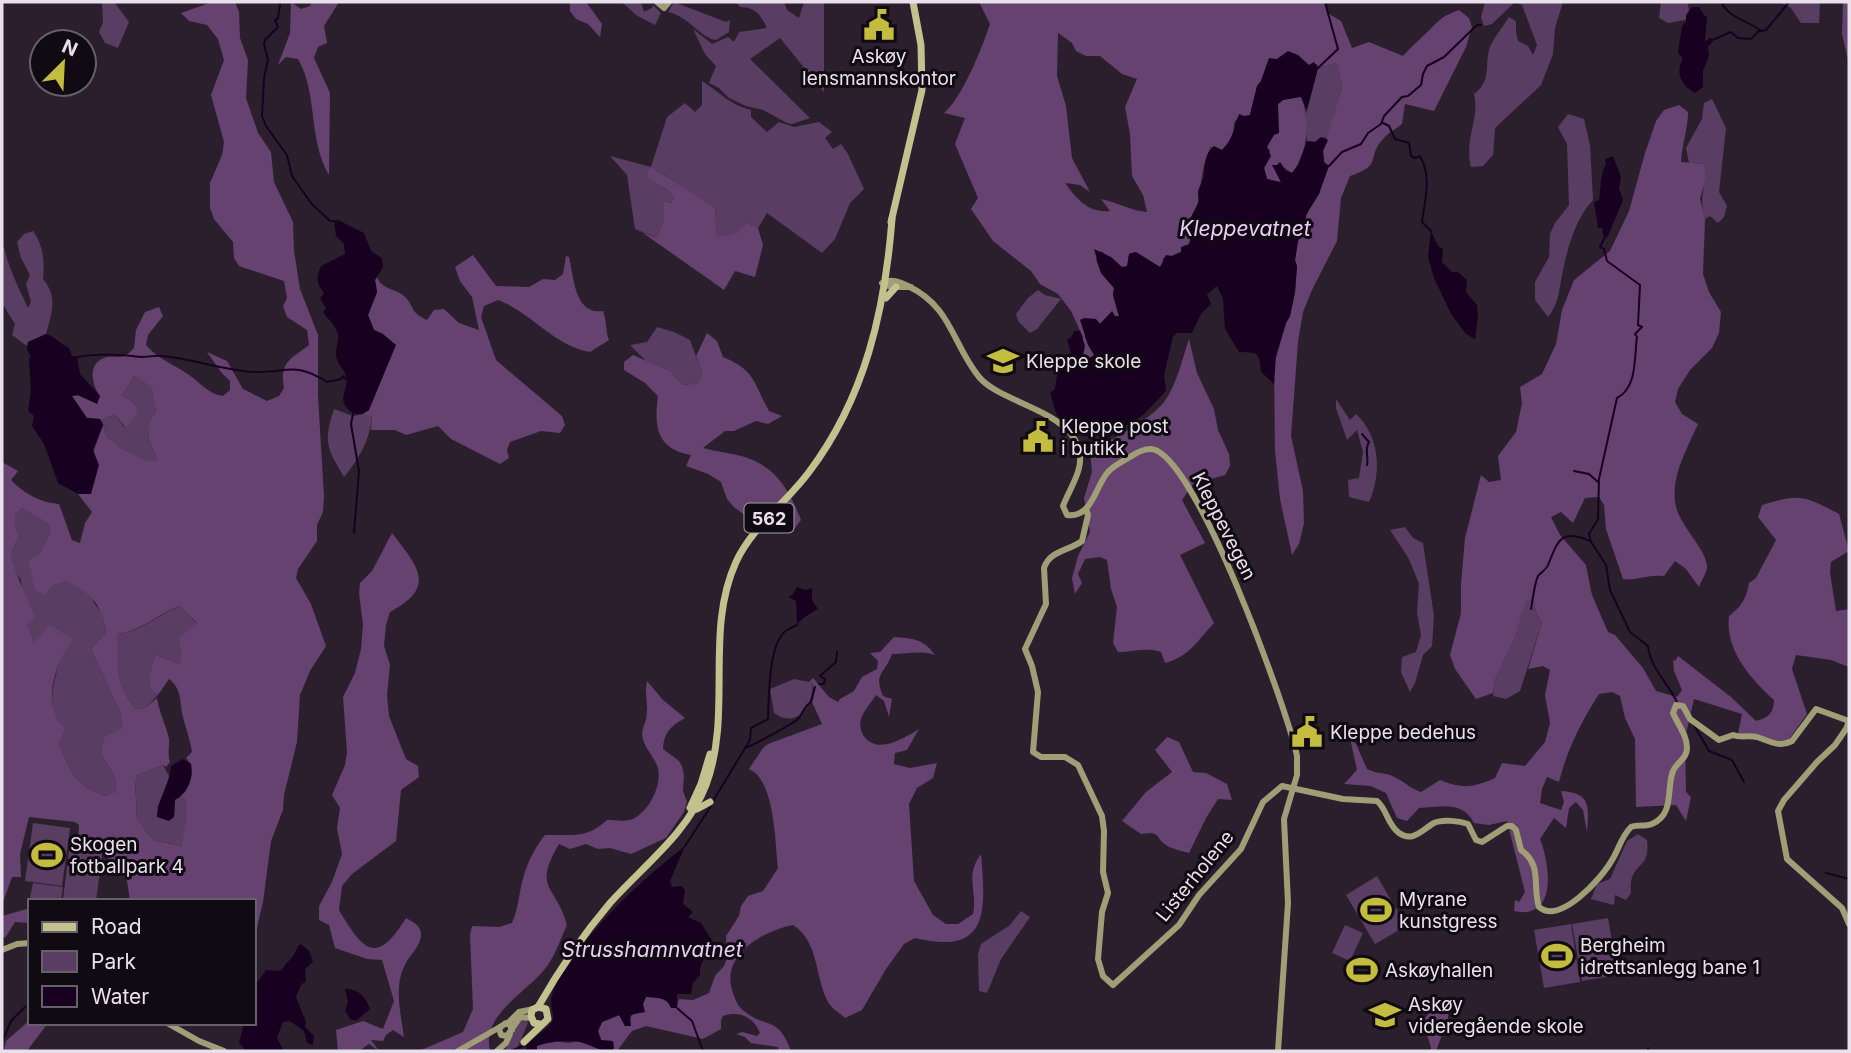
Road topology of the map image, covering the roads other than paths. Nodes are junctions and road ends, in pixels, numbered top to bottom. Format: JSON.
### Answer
{"nodes":[{"id":1,"x":657,"y":2,"type":"edge"},
{"id":2,"x":669,"y":2,"type":"edge"},
{"id":3,"x":911,"y":2,"type":"edge"},
{"id":4,"x":885,"y":283,"type":"junction"},
{"id":5,"x":896,"y":287,"type":"junction"},
{"id":6,"x":911,"y":287,"type":"junction"},
{"id":7,"x":882,"y":305,"type":"junction"},
{"id":8,"x":873,"y":340,"type":"junction"},
{"id":9,"x":1086,"y":509,"type":"junction"},
{"id":10,"x":718,"y":694,"type":"junction"},
{"id":11,"x":1849,"y":721,"type":"edge"},
{"id":12,"x":1293,"y":787,"type":"junction"},
{"id":13,"x":710,"y":802,"type":"dead end"},
{"id":14,"x":689,"y":817,"type":"junction"},
{"id":15,"x":666,"y":844,"type":"junction"},
{"id":16,"x":1849,"y":924,"type":"edge"},
{"id":17,"x":28,"y":943,"type":"edge"},
{"id":18,"x":2,"y":950,"type":"edge"},
{"id":19,"x":547,"y":993,"type":"junction"},
{"id":20,"x":536,"y":1008,"type":"junction"},
{"id":21,"x":547,"y":1011,"type":"junction"},
{"id":22,"x":534,"y":1021,"type":"junction"},
{"id":23,"x":171,"y":1025,"type":"edge"},
{"id":24,"x":503,"y":1025,"type":"junction"},
{"id":25,"x":507,"y":1034,"type":"junction"},
{"id":26,"x":484,"y":1038,"type":"junction"},
{"id":27,"x":1277,"y":1049,"type":"edge"},
{"id":28,"x":498,"y":1050,"type":"edge"},
{"id":29,"x":224,"y":1051,"type":"edge"},
{"id":30,"x":458,"y":1051,"type":"edge"},
{"id":31,"x":519,"y":1051,"type":"edge"}],
"edges":[{"from":1,"to":2,"type":"street"},
{"from":3,"to":4,"type":"main road","number":"562"},
{"from":4,"to":5,"type":"street"},
{"from":4,"to":6,"type":"street"},
{"from":4,"to":7,"type":"main road","number":"562"},
{"from":4,"to":8,"type":"main road","number":"562"},
{"from":5,"to":6,"type":"street"},
{"from":5,"to":7,"type":"main road"},
{"from":6,"to":9,"type":"street"},
{"from":7,"to":8,"type":"main road","number":"562"},
{"from":8,"to":10,"type":"main road","number":"562"},
{"from":9,"to":12,"type":"street","name":"Kleppevegen"},
{"from":9,"to":12,"type":"street","name":"Listerholene"},
{"from":10,"to":14,"type":"main road","number":"562"},
{"from":10,"to":15,"type":"main road","number":"562"},
{"from":11,"to":12,"type":"street"},
{"from":11,"to":16,"type":"street"},
{"from":12,"to":27,"type":"street","name":"Kleppevegen"},
{"from":13,"to":14,"type":"main road","number":"562"},
{"from":14,"to":15,"type":"main road","number":"562"},
{"from":15,"to":19,"type":"main road","number":"562"},
{"from":17,"to":18,"type":"street"},
{"from":19,"to":20,"type":"main road","number":"562"},
{"from":19,"to":21,"type":"main road","number":"562"},
{"from":20,"to":21,"type":"main road"},
{"from":20,"to":22,"type":"main road","number":"562"},
{"from":20,"to":24,"type":"street"},
{"from":21,"to":22,"type":"main road","number":"562"},
{"from":22,"to":25,"type":"street"},
{"from":22,"to":31,"type":"main road","number":"562"},
{"from":23,"to":29,"type":"street"},
{"from":24,"to":25,"type":"street"},
{"from":24,"to":25,"type":"street"},
{"from":24,"to":26,"type":"street"},
{"from":25,"to":26,"type":"street"},
{"from":25,"to":28,"type":"street"},
{"from":26,"to":30,"type":"street"}]}
